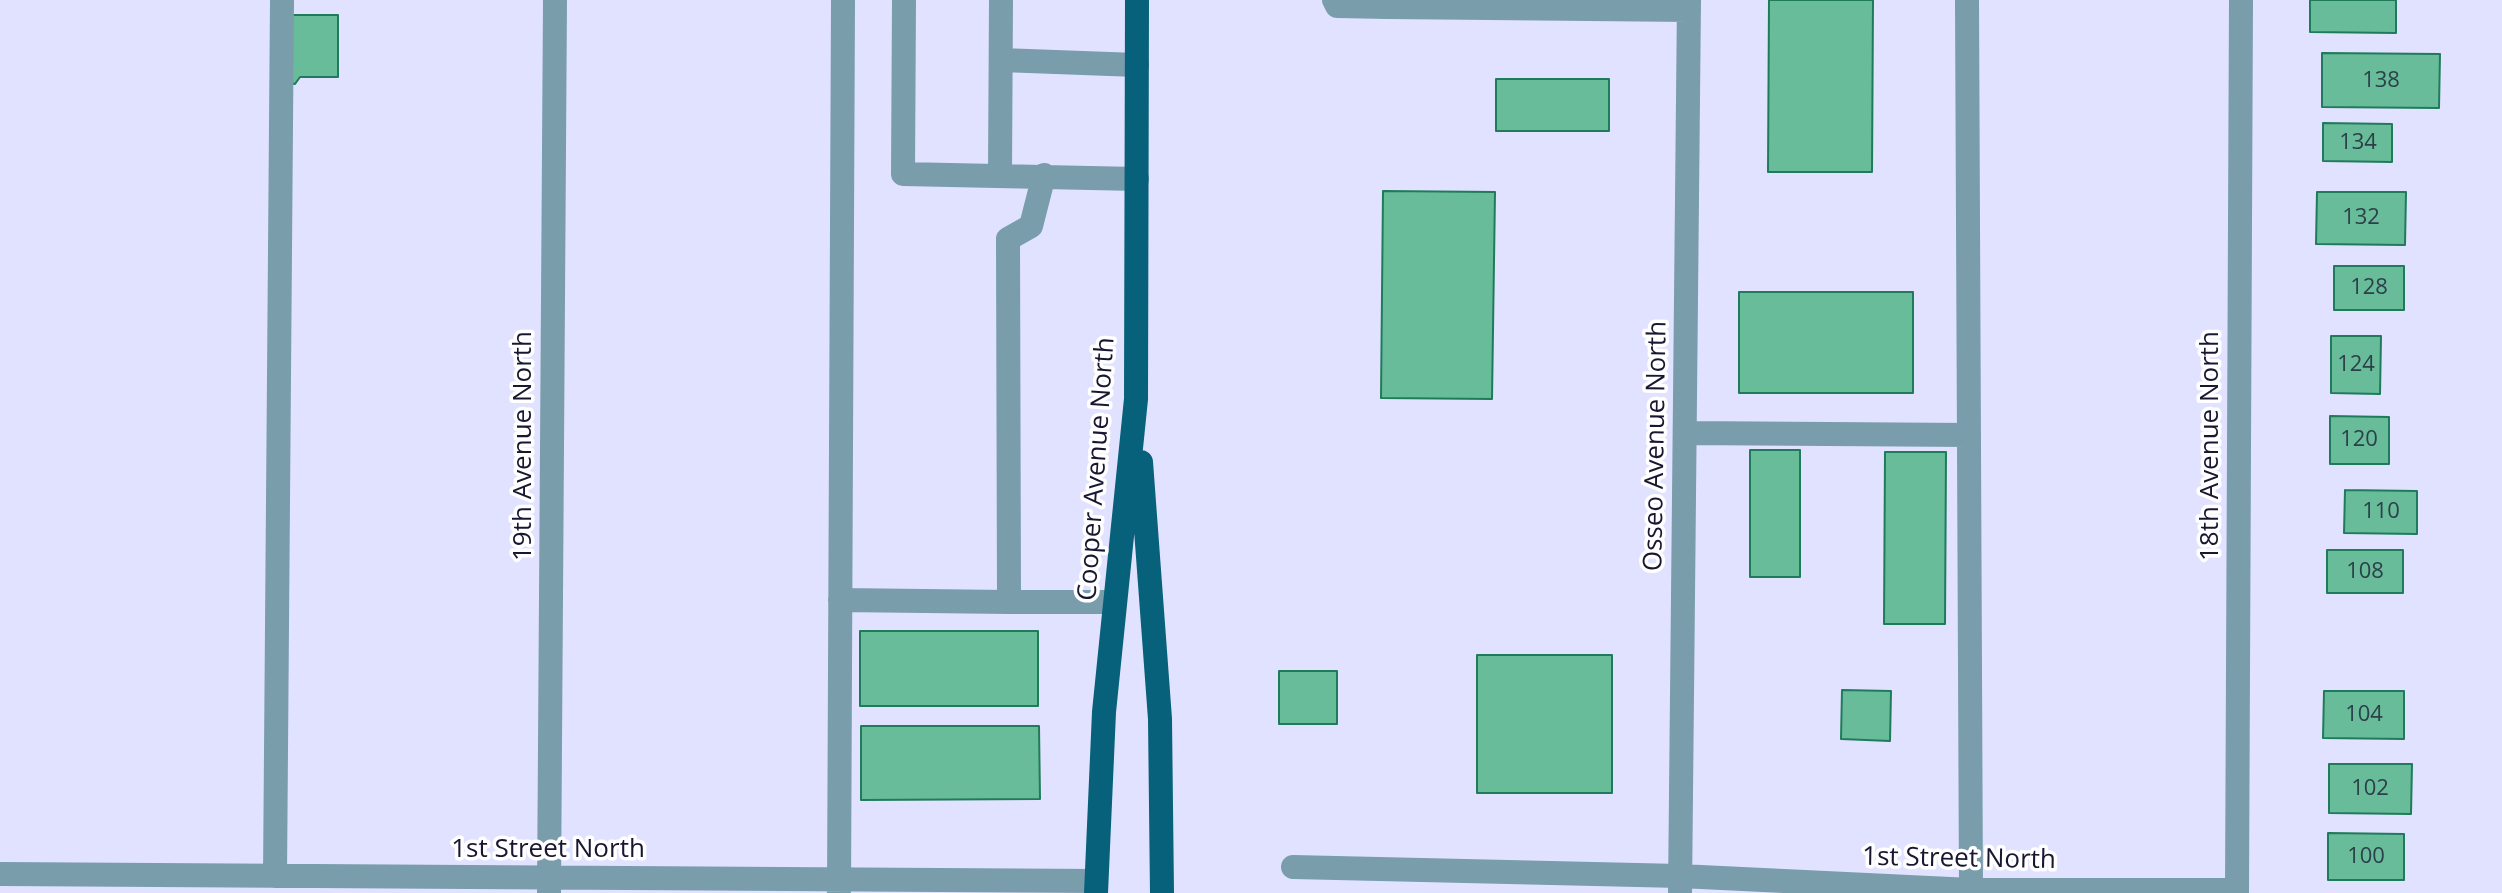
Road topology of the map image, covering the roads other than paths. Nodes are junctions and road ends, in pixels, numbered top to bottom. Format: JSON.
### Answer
{"nodes":[{"id":1,"x":282,"y":0,"type":"edge"},
{"id":2,"x":555,"y":0,"type":"edge"},
{"id":3,"x":843,"y":0,"type":"edge"},
{"id":4,"x":904,"y":0,"type":"edge"},
{"id":5,"x":1001,"y":0,"type":"edge"},
{"id":6,"x":1137,"y":0,"type":"edge"},
{"id":7,"x":1334,"y":0,"type":"edge"},
{"id":8,"x":1967,"y":0,"type":"edge"},
{"id":9,"x":2241,"y":0,"type":"edge"},
{"id":10,"x":1689,"y":5,"type":"edge"},
{"id":11,"x":1001,"y":60,"type":"junction"},
{"id":12,"x":1137,"y":65,"type":"junction"},
{"id":13,"x":1000,"y":174,"type":"junction"},
{"id":14,"x":1044,"y":175,"type":"junction"},
{"id":15,"x":1137,"y":179,"type":"junction"},
{"id":16,"x":1136,"y":399,"type":"junction"},
{"id":17,"x":1685,"y":433,"type":"junction"},
{"id":18,"x":1969,"y":435,"type":"junction"},
{"id":19,"x":840,"y":600,"type":"junction"},
{"id":20,"x":1009,"y":602,"type":"junction"},
{"id":21,"x":1115,"y":602,"type":"junction"},
{"id":22,"x":1293,"y":867,"type":"dead end"},
{"id":23,"x":0,"y":874,"type":"edge"},
{"id":24,"x":275,"y":876,"type":"junction"},
{"id":25,"x":1680,"y":884,"type":"edge"},
{"id":26,"x":549,"y":885,"type":"edge"},
{"id":27,"x":839,"y":886,"type":"edge"},
{"id":28,"x":1096,"y":887,"type":"edge"},
{"id":29,"x":1914,"y":890,"type":"edge"},
{"id":30,"x":1971,"y":890,"type":"junction"},
{"id":31,"x":2029,"y":891,"type":"edge"},
{"id":32,"x":2133,"y":891,"type":"edge"},
{"id":33,"x":2237,"y":891,"type":"edge"},
{"id":34,"x":1162,"y":893,"type":"edge"}],
"edges":[{"from":1,"to":24,"type":"street"},
{"from":2,"to":26,"type":"street","name":"19th Avenue North"},
{"from":3,"to":19,"type":"street"},
{"from":4,"to":13,"type":"street"},
{"from":5,"to":11,"type":"street"},
{"from":6,"to":12,"type":"main road","name":"Cooper Avenue North"},
{"from":7,"to":10,"type":"street"},
{"from":8,"to":18,"type":"street"},
{"from":9,"to":33,"type":"street","name":"18th Avenue North"},
{"from":10,"to":17,"type":"street","name":"Osseo Avenue North"},
{"from":11,"to":12,"type":"street"},
{"from":11,"to":13,"type":"street"},
{"from":12,"to":15,"type":"main road","name":"Cooper Avenue North"},
{"from":13,"to":14,"type":"street"},
{"from":14,"to":15,"type":"street"},
{"from":14,"to":20,"type":"street"},
{"from":15,"to":16,"type":"main road","name":"Cooper Avenue North"},
{"from":16,"to":21,"type":"main road","name":"Cooper Avenue North"},
{"from":16,"to":34,"type":"main road"},
{"from":17,"to":18,"type":"street"},
{"from":17,"to":25,"type":"street","name":"Osseo Avenue North"},
{"from":18,"to":30,"type":"street"},
{"from":19,"to":20,"type":"street"},
{"from":19,"to":27,"type":"street"},
{"from":20,"to":21,"type":"street"},
{"from":21,"to":28,"type":"main road","name":"Cooper Avenue North"},
{"from":22,"to":25,"type":"street","name":"1st Street North"},
{"from":23,"to":24,"type":"street","name":"1st Street North"},
{"from":24,"to":26,"type":"street","name":"1st Street North"},
{"from":25,"to":29,"type":"street","name":"1st Street North"},
{"from":26,"to":27,"type":"street","name":"1st Street North"},
{"from":27,"to":28,"type":"street","name":"1st Street North"},
{"from":29,"to":30,"type":"street","name":"1st Street North"},
{"from":30,"to":31,"type":"street","name":"1st Street North"},
{"from":31,"to":32,"type":"street","name":"1st Street North"},
{"from":32,"to":33,"type":"street","name":"1st Street North"}]}
